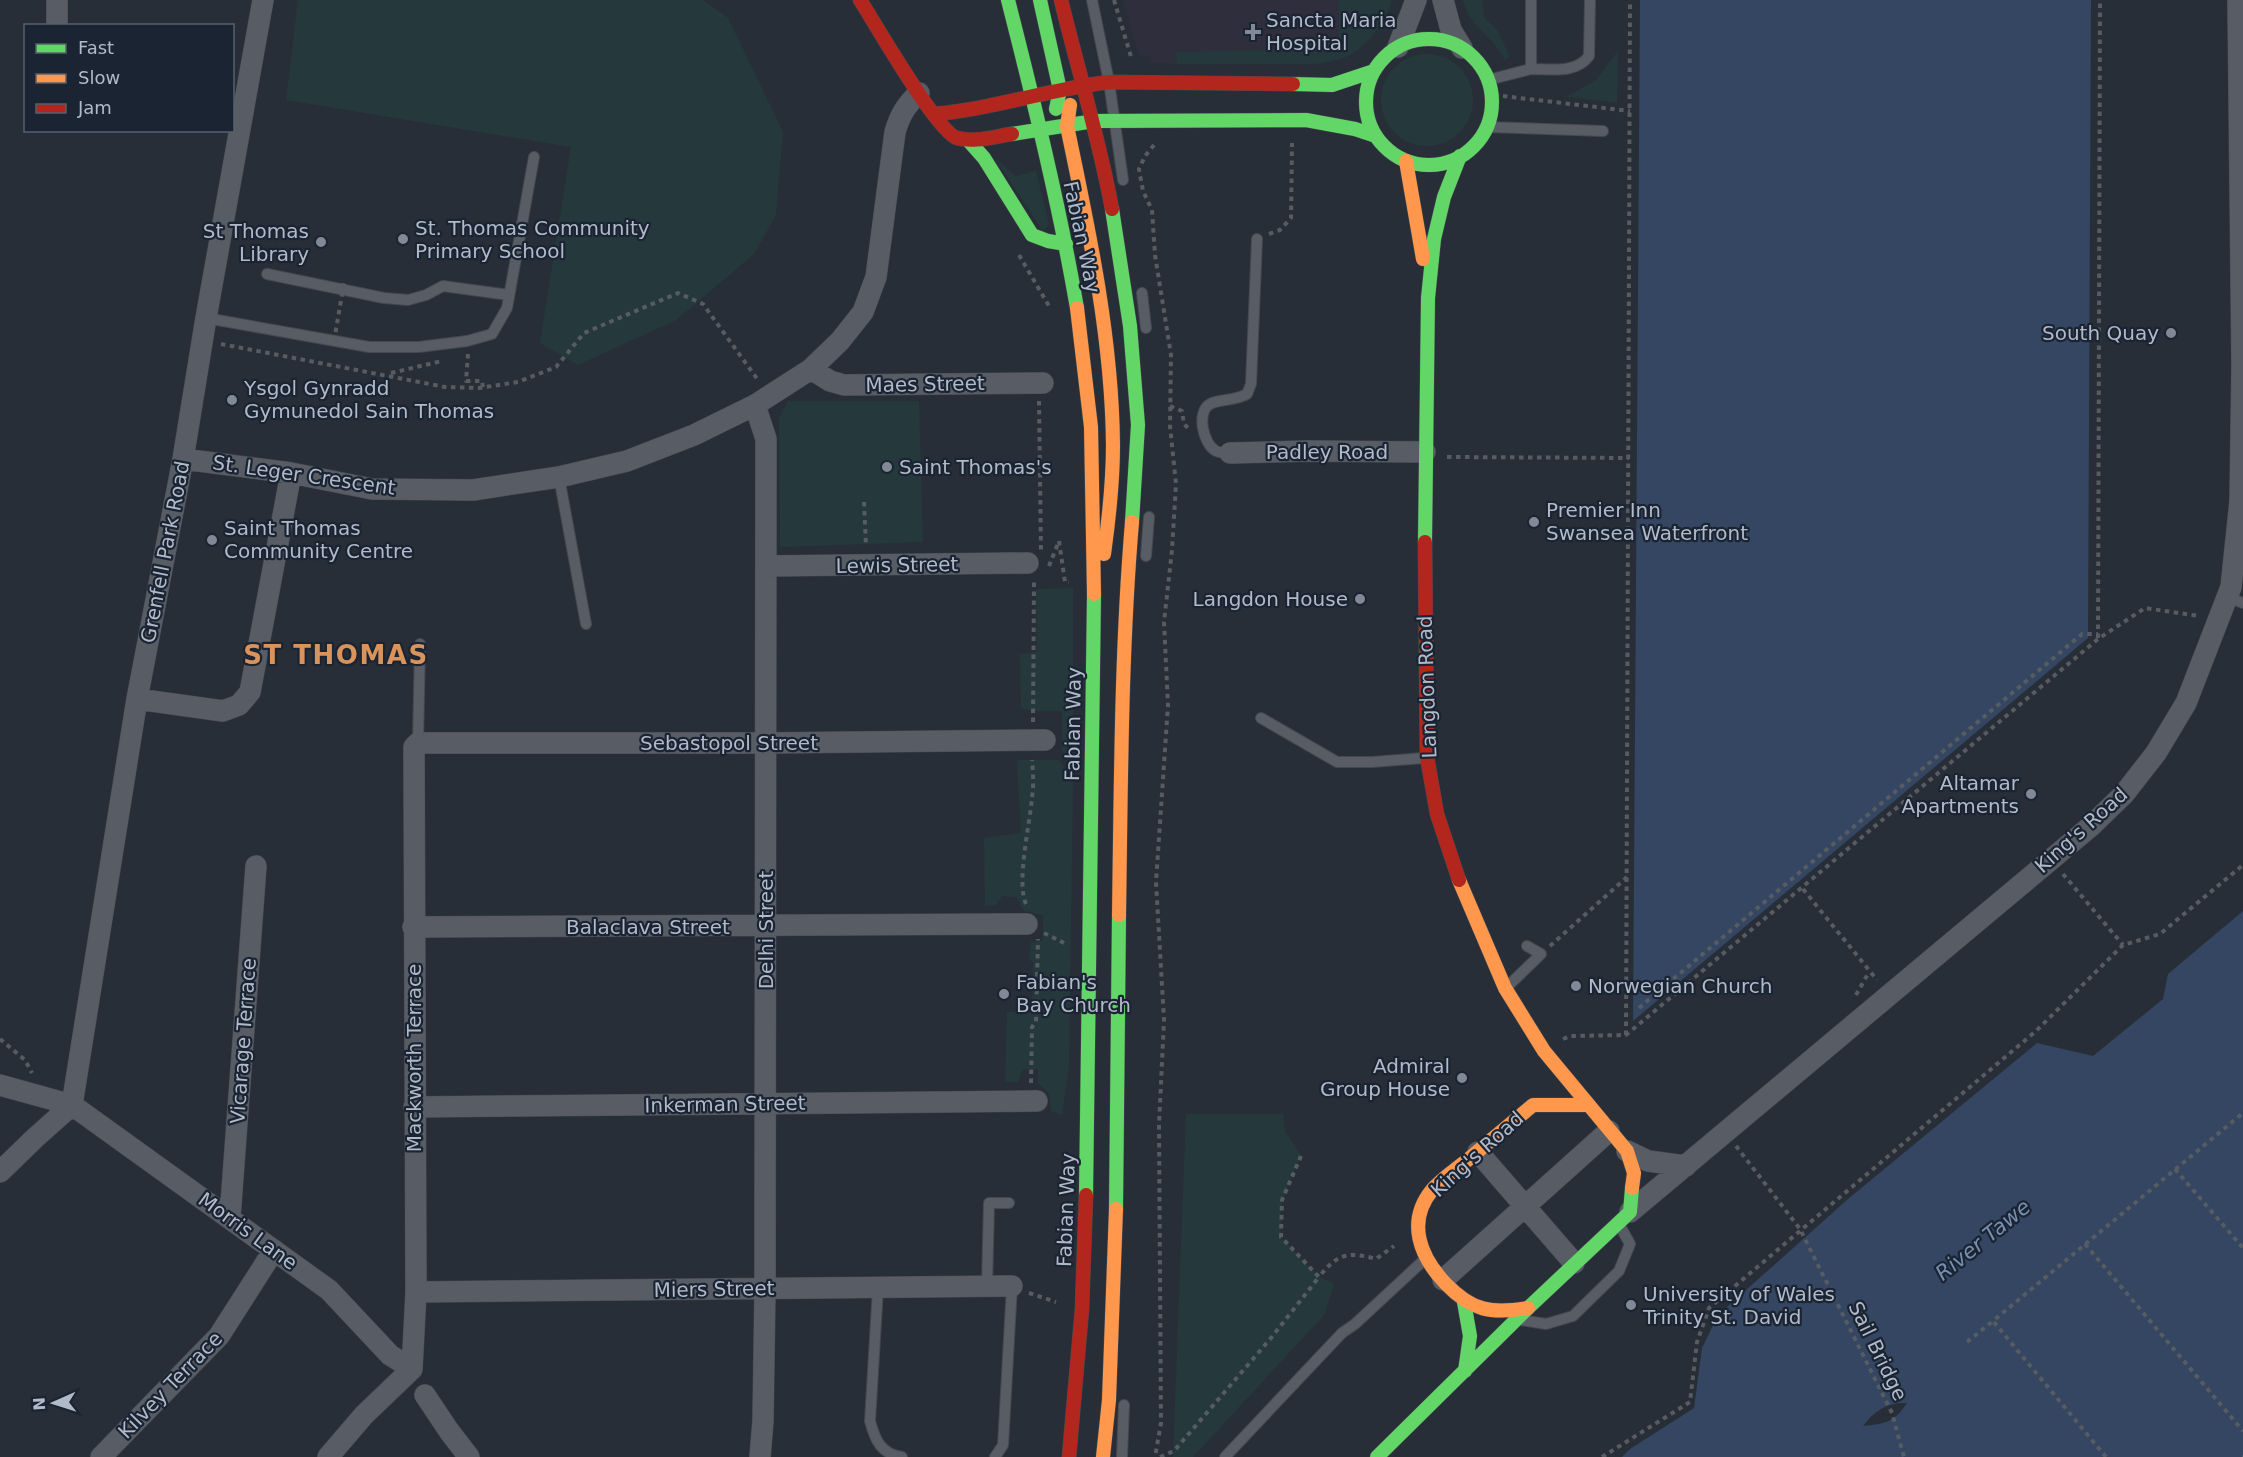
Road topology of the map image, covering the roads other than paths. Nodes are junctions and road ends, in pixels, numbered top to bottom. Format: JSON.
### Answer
{"nodes":[{"id":1,"x":57,"y":0,"type":"edge"},
{"id":2,"x":263,"y":0,"type":"edge"},
{"id":3,"x":860,"y":0,"type":"edge"},
{"id":4,"x":1008,"y":0,"type":"edge"},
{"id":5,"x":1040,"y":0,"type":"edge"},
{"id":6,"x":1061,"y":0,"type":"edge"},
{"id":7,"x":1092,"y":0,"type":"edge"},
{"id":8,"x":1416,"y":0,"type":"edge"},
{"id":9,"x":1443,"y":0,"type":"edge"},
{"id":10,"x":1531,"y":0,"type":"edge"},
{"id":11,"x":1590,"y":0,"type":"edge"},
{"id":12,"x":2238,"y":0,"type":"edge"},
{"id":13,"x":57,"y":24,"type":"edge"},
{"id":14,"x":2241,"y":26,"type":"edge"},
{"id":15,"x":1398,"y":47,"type":"junction"},
{"id":16,"x":1461,"y":48,"type":"junction"},
{"id":17,"x":1531,"y":69,"type":"junction"},
{"id":18,"x":1374,"y":71,"type":"junction"},
{"id":19,"x":1488,"y":80,"type":"junction"},
{"id":20,"x":1109,"y":82,"type":"junction"},
{"id":21,"x":1082,"y":85,"type":"junction"},
{"id":22,"x":1060,"y":90,"type":"junction"},
{"id":23,"x":920,"y":93,"type":"junction"},
{"id":24,"x":1033,"y":97,"type":"junction"},
{"id":25,"x":934,"y":114,"type":"junction"},
{"id":26,"x":1113,"y":120,"type":"junction"},
{"id":27,"x":1094,"y":121,"type":"junction"},
{"id":28,"x":1067,"y":126,"type":"junction"},
{"id":29,"x":1486,"y":127,"type":"junction"},
{"id":30,"x":1040,"y":130,"type":"junction"},
{"id":31,"x":1603,"y":131,"type":"dead end"},
{"id":32,"x":1376,"y":136,"type":"junction"},
{"id":33,"x":968,"y":140,"type":"junction"},
{"id":34,"x":1460,"y":156,"type":"junction"},
{"id":35,"x":534,"y":157,"type":"dead end"},
{"id":36,"x":1406,"y":161,"type":"junction"},
{"id":37,"x":1125,"y":191,"type":"dead end"},
{"id":38,"x":2241,"y":195,"type":"edge"},
{"id":39,"x":1257,"y":239,"type":"road end"},
{"id":40,"x":1066,"y":244,"type":"junction"},
{"id":41,"x":267,"y":274,"type":"dead end"},
{"id":42,"x":1139,"y":278,"type":"dead end"},
{"id":43,"x":509,"y":295,"type":"junction"},
{"id":44,"x":1428,"y":298,"type":"junction"},
{"id":45,"x":206,"y":318,"type":"junction"},
{"id":46,"x":1147,"y":336,"type":"dead end"},
{"id":47,"x":811,"y":369,"type":"junction"},
{"id":48,"x":1043,"y":382,"type":"dead end"},
{"id":49,"x":763,"y":401,"type":"junction"},
{"id":50,"x":1230,"y":453,"type":"joint"},
{"id":51,"x":1425,"y":455,"type":"junction"},
{"id":52,"x":183,"y":459,"type":"junction"},
{"id":53,"x":291,"y":473,"type":"junction"},
{"id":54,"x":559,"y":477,"type":"junction"},
{"id":55,"x":1149,"y":509,"type":"dead end"},
{"id":56,"x":1145,"y":564,"type":"dead end"},
{"id":57,"x":766,"y":566,"type":"junction"},
{"id":58,"x":1037,"y":567,"type":"road end"},
{"id":59,"x":2235,"y":600,"type":"edge"},
{"id":60,"x":1094,"y":612,"type":"junction"},
{"id":61,"x":586,"y":624,"type":"dead end"},
{"id":62,"x":420,"y":644,"type":"dead end"},
{"id":63,"x":136,"y":699,"type":"junction"},
{"id":64,"x":1260,"y":718,"type":"dead end"},
{"id":65,"x":1045,"y":740,"type":"dead end"},
{"id":66,"x":767,"y":743,"type":"junction"},
{"id":67,"x":416,"y":745,"type":"junction"},
{"id":68,"x":1427,"y":758,"type":"junction"},
{"id":69,"x":256,"y":866,"type":"dead end"},
{"id":70,"x":1027,"y":924,"type":"road end"},
{"id":71,"x":413,"y":927,"type":"junction"},
{"id":72,"x":767,"y":927,"type":"junction"},
{"id":73,"x":1527,"y":946,"type":"dead end"},
{"id":74,"x":1506,"y":988,"type":"junction"},
{"id":75,"x":1544,"y":1051,"type":"junction"},
{"id":76,"x":1543,"y":1068,"type":"dead end"},
{"id":77,"x":0,"y":1085,"type":"edge"},
{"id":78,"x":1037,"y":1101,"type":"dead end"},
{"id":79,"x":765,"y":1104,"type":"junction"},
{"id":80,"x":72,"y":1105,"type":"junction"},
{"id":81,"x":1587,"y":1105,"type":"junction"},
{"id":82,"x":414,"y":1107,"type":"junction"},
{"id":83,"x":1609,"y":1131,"type":"junction"},
{"id":84,"x":1627,"y":1151,"type":"junction"},
{"id":85,"x":1478,"y":1152,"type":"junction"},
{"id":86,"x":1686,"y":1166,"type":"junction"},
{"id":87,"x":0,"y":1172,"type":"edge"},
{"id":88,"x":1009,"y":1203,"type":"dead end"},
{"id":89,"x":1526,"y":1207,"type":"junction"},
{"id":90,"x":230,"y":1217,"type":"junction"},
{"id":91,"x":1624,"y":1218,"type":"junction"},
{"id":92,"x":274,"y":1250,"type":"junction"},
{"id":93,"x":1424,"y":1259,"type":"junction"},
{"id":94,"x":1574,"y":1263,"type":"junction"},
{"id":95,"x":1443,"y":1280,"type":"junction"},
{"id":96,"x":1012,"y":1286,"type":"joint"},
{"id":97,"x":987,"y":1287,"type":"junction"},
{"id":98,"x":878,"y":1288,"type":"junction"},
{"id":99,"x":765,"y":1289,"type":"junction"},
{"id":100,"x":416,"y":1292,"type":"junction"},
{"id":101,"x":1464,"y":1302,"type":"junction"},
{"id":102,"x":1528,"y":1308,"type":"junction"},
{"id":103,"x":1517,"y":1319,"type":"junction"},
{"id":104,"x":412,"y":1369,"type":"junction"},
{"id":105,"x":1465,"y":1371,"type":"junction"},
{"id":106,"x":1125,"y":1389,"type":"dead end"},
{"id":107,"x":425,"y":1395,"type":"dead end"},
{"id":108,"x":101,"y":1457,"type":"edge"},
{"id":109,"x":328,"y":1457,"type":"edge"},
{"id":110,"x":469,"y":1457,"type":"edge"},
{"id":111,"x":760,"y":1457,"type":"edge"},
{"id":112,"x":902,"y":1457,"type":"edge"},
{"id":113,"x":995,"y":1457,"type":"edge"},
{"id":114,"x":1069,"y":1457,"type":"edge"},
{"id":115,"x":1102,"y":1457,"type":"edge"},
{"id":116,"x":1122,"y":1457,"type":"edge"},
{"id":117,"x":1225,"y":1457,"type":"edge"},
{"id":118,"x":1377,"y":1457,"type":"edge"}],
"edges":[{"from":1,"to":13,"type":"street"},
{"from":2,"to":45,"type":"street","name":"Grenfell Park Road"},
{"from":3,"to":23,"type":"main road"},
{"from":4,"to":24,"type":"main road","name":"Fabian Way"},
{"from":5,"to":22,"type":"main road"},
{"from":6,"to":21,"type":"main road","name":"Fabian Way"},
{"from":7,"to":20,"type":"lane"},
{"from":8,"to":15,"type":"street"},
{"from":9,"to":16,"type":"street"},
{"from":10,"to":17,"type":"lane"},
{"from":11,"to":17,"type":"lane"},
{"from":12,"to":14,"type":"street","name":"King's Road"},
{"from":14,"to":38,"type":"street","name":"King's Road"},
{"from":15,"to":16,"type":"main road"},
{"from":15,"to":18,"type":"main road"},
{"from":16,"to":19,"type":"main road"},
{"from":17,"to":19,"type":"lane"},
{"from":18,"to":20,"type":"main road"},
{"from":18,"to":32,"type":"main road"},
{"from":19,"to":29,"type":"main road"},
{"from":20,"to":21,"type":"main road"},
{"from":20,"to":26,"type":"lane"},
{"from":21,"to":22,"type":"main road"},
{"from":21,"to":27,"type":"main road","name":"Fabian Way"},
{"from":21,"to":28,"type":"main road"},
{"from":22,"to":24,"type":"main road"},
{"from":22,"to":30,"type":"main road"},
{"from":23,"to":25,"type":"main road"},
{"from":23,"to":47,"type":"street","name":"St. Leger Crescent"},
{"from":24,"to":25,"type":"main road"},
{"from":24,"to":30,"type":"main road","name":"Fabian Way"},
{"from":25,"to":33,"type":"main road"},
{"from":26,"to":27,"type":"main road"},
{"from":26,"to":32,"type":"main road"},
{"from":26,"to":37,"type":"lane"},
{"from":27,"to":28,"type":"main road"},
{"from":27,"to":115,"type":"main road","name":"Fabian Way"},
{"from":28,"to":30,"type":"main road"},
{"from":28,"to":60,"type":"main road"},
{"from":29,"to":31,"type":"lane"},
{"from":29,"to":34,"type":"main road"},
{"from":30,"to":33,"type":"main road"},
{"from":30,"to":40,"type":"main road","name":"Fabian Way"},
{"from":32,"to":36,"type":"main road"},
{"from":33,"to":40,"type":"main road"},
{"from":34,"to":36,"type":"main road"},
{"from":34,"to":44,"type":"main road","name":"Langdon Road"},
{"from":35,"to":43,"type":"lane"},
{"from":36,"to":44,"type":"main road","name":"Langdon Road"},
{"from":38,"to":59,"type":"street","name":"King's Road"},
{"from":39,"to":50,"type":"lane"},
{"from":40,"to":60,"type":"main road","name":"Fabian Way"},
{"from":41,"to":43,"type":"lane"},
{"from":42,"to":46,"type":"lane"},
{"from":43,"to":45,"type":"lane"},
{"from":44,"to":51,"type":"main road","name":"Langdon Road"},
{"from":45,"to":52,"type":"street","name":"Grenfell Park Road"},
{"from":47,"to":48,"type":"street","name":"Maes Street"},
{"from":47,"to":49,"type":"street","name":"St. Leger Crescent"},
{"from":49,"to":54,"type":"street","name":"St. Leger Crescent"},
{"from":49,"to":57,"type":"street","name":"Delhi Street"},
{"from":50,"to":51,"type":"street","name":"Padley Road"},
{"from":51,"to":68,"type":"main road","name":"Langdon Road"},
{"from":52,"to":53,"type":"street","name":"St. Leger Crescent"},
{"from":52,"to":63,"type":"street","name":"Grenfell Park Road"},
{"from":53,"to":54,"type":"street","name":"St. Leger Crescent"},
{"from":53,"to":63,"type":"street"},
{"from":54,"to":61,"type":"lane"},
{"from":55,"to":56,"type":"lane"},
{"from":57,"to":58,"type":"street","name":"Lewis Street"},
{"from":57,"to":66,"type":"street","name":"Delhi Street"},
{"from":59,"to":86,"type":"street","name":"King's Road"},
{"from":60,"to":114,"type":"main road","name":"Fabian Way"},
{"from":62,"to":67,"type":"lane"},
{"from":63,"to":80,"type":"street","name":"Grenfell Park Road"},
{"from":64,"to":68,"type":"lane"},
{"from":65,"to":66,"type":"street","name":"Sebastopol Street"},
{"from":66,"to":67,"type":"street","name":"Sebastopol Street"},
{"from":66,"to":72,"type":"street","name":"Delhi Street"},
{"from":67,"to":71,"type":"street","name":"Mackworth Terrace"},
{"from":68,"to":74,"type":"main road","name":"Langdon Road"},
{"from":69,"to":90,"type":"street","name":"Vicarage Terrace"},
{"from":70,"to":72,"type":"street","name":"Balaclava Street"},
{"from":71,"to":72,"type":"street","name":"Balaclava Street"},
{"from":71,"to":82,"type":"street","name":"Mackworth Terrace"},
{"from":72,"to":79,"type":"street","name":"Delhi Street"},
{"from":73,"to":74,"type":"lane"},
{"from":74,"to":75,"type":"main road","name":"Langdon Road"},
{"from":75,"to":76,"type":"main road"},
{"from":75,"to":81,"type":"main road","name":"Langdon Road"},
{"from":77,"to":80,"type":"street","name":"Morris Lane"},
{"from":78,"to":79,"type":"street","name":"Inkerman Street"},
{"from":79,"to":82,"type":"street","name":"Inkerman Street"},
{"from":79,"to":99,"type":"street","name":"Delhi Street"},
{"from":80,"to":87,"type":"street"},
{"from":80,"to":90,"type":"street","name":"Morris Lane"},
{"from":81,"to":83,"type":"main road"},
{"from":81,"to":85,"type":"main road","name":"King's Road"},
{"from":82,"to":100,"type":"street","name":"Mackworth Terrace"},
{"from":83,"to":84,"type":"main road"},
{"from":83,"to":89,"type":"street"},
{"from":84,"to":86,"type":"street"},
{"from":84,"to":91,"type":"main road"},
{"from":85,"to":89,"type":"street"},
{"from":85,"to":93,"type":"main road","name":"King's Road"},
{"from":86,"to":91,"type":"street","name":"King's Road"},
{"from":88,"to":97,"type":"lane"},
{"from":89,"to":94,"type":"street"},
{"from":89,"to":95,"type":"street"},
{"from":90,"to":92,"type":"street","name":"Morris Lane"},
{"from":91,"to":94,"type":"main road","name":"King's Road"},
{"from":91,"to":103,"type":"lane"},
{"from":92,"to":104,"type":"street","name":"Morris Lane"},
{"from":92,"to":108,"type":"street","name":"Kilvey Terrace"},
{"from":93,"to":95,"type":"main road"},
{"from":93,"to":117,"type":"lane"},
{"from":94,"to":102,"type":"main road","name":"King's Road"},
{"from":95,"to":101,"type":"main road"},
{"from":96,"to":97,"type":"street","name":"Miers Street"},
{"from":96,"to":113,"type":"lane"},
{"from":97,"to":98,"type":"street","name":"Miers Street"},
{"from":98,"to":99,"type":"street","name":"Miers Street"},
{"from":98,"to":112,"type":"lane"},
{"from":99,"to":100,"type":"street","name":"Miers Street"},
{"from":99,"to":111,"type":"street","name":"Delhi Street"},
{"from":100,"to":104,"type":"street","name":"Mackworth Terrace"},
{"from":101,"to":102,"type":"main road"},
{"from":101,"to":105,"type":"main road"},
{"from":102,"to":103,"type":"main road","name":"King's Road"},
{"from":103,"to":105,"type":"main road","name":"King's Road"},
{"from":104,"to":109,"type":"street"},
{"from":105,"to":118,"type":"main road","name":"King's Road"},
{"from":106,"to":116,"type":"lane"},
{"from":107,"to":110,"type":"street"}]}
